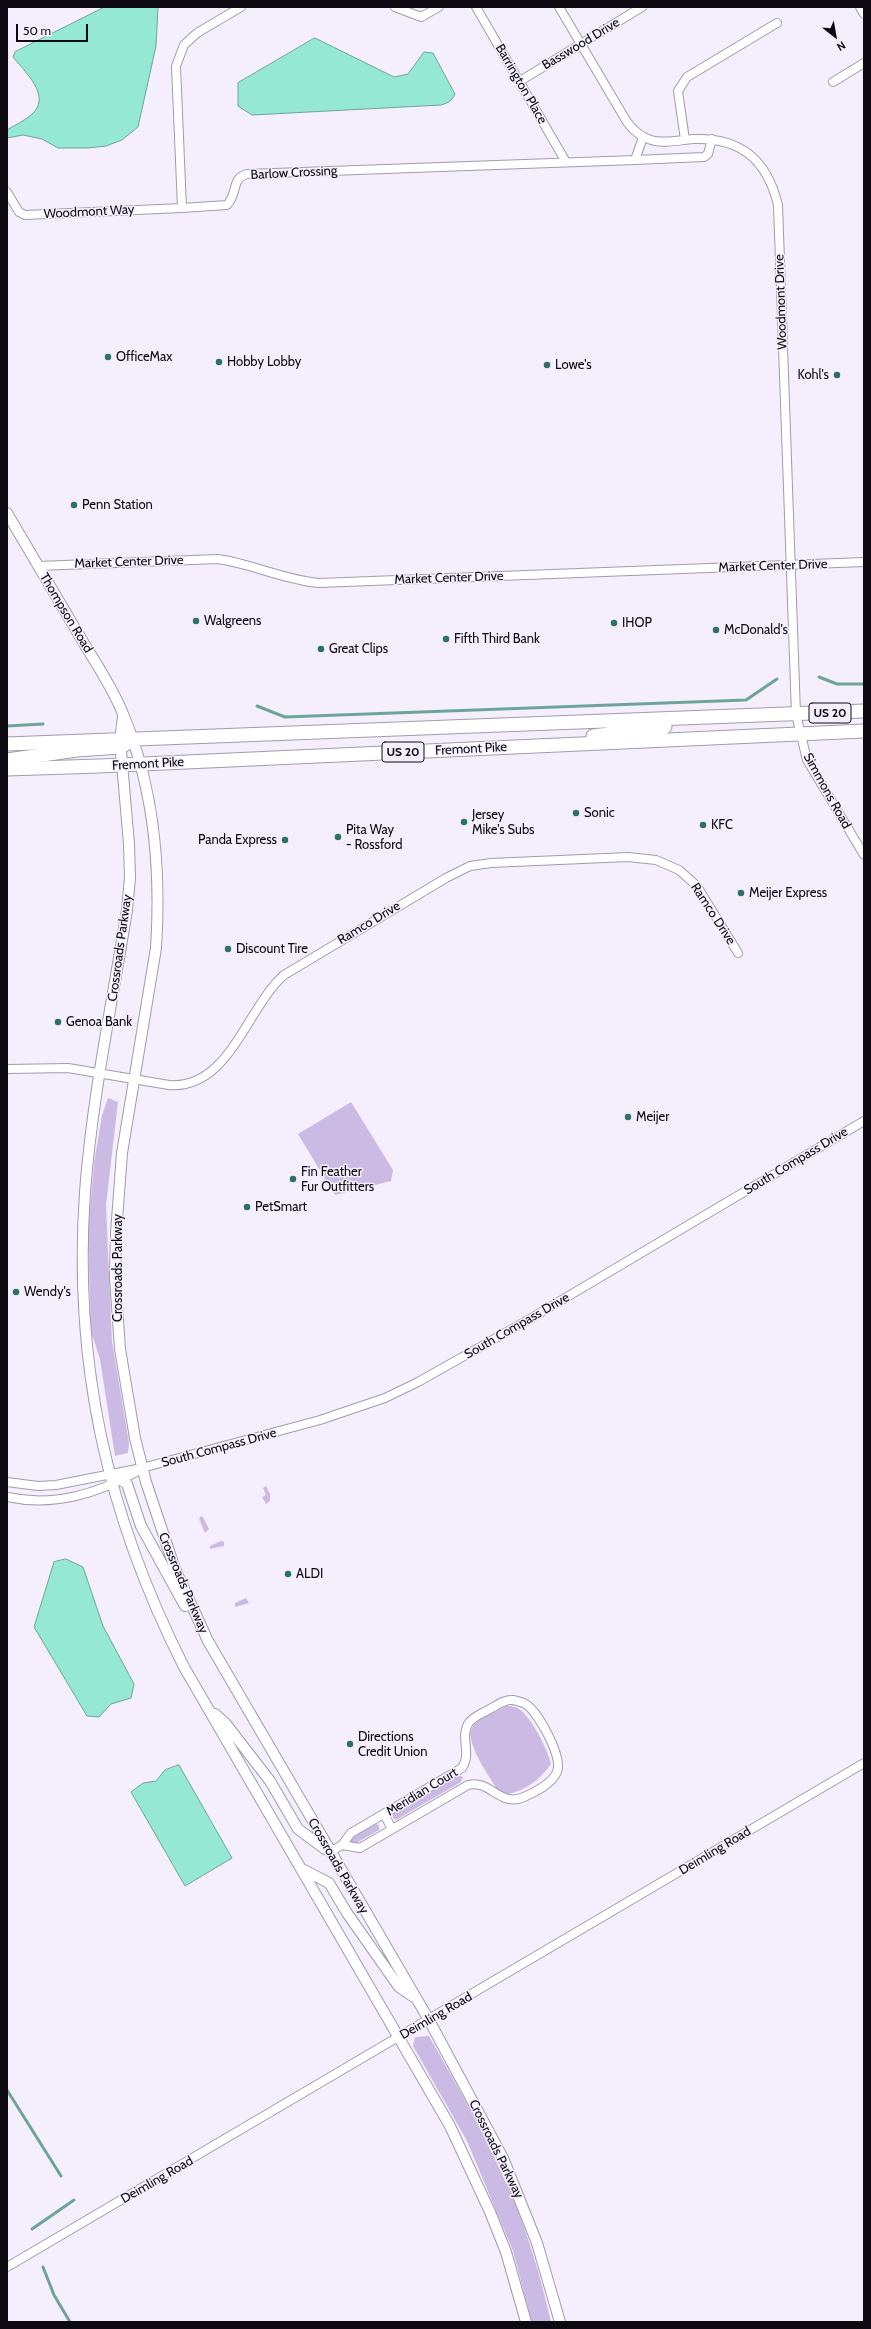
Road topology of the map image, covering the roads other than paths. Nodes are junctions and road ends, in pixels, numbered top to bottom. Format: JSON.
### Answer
{"nodes":[{"id":1,"x":241,"y":7,"type":"edge"},
{"id":2,"x":395,"y":7,"type":"edge"},
{"id":3,"x":439,"y":7,"type":"edge"},
{"id":4,"x":476,"y":7,"type":"edge"},
{"id":5,"x":559,"y":7,"type":"edge"},
{"id":6,"x":642,"y":7,"type":"edge"},
{"id":7,"x":860,"y":7,"type":"edge"},
{"id":8,"x":864,"y":14,"type":"edge"},
{"id":9,"x":777,"y":23,"type":"dead end"},
{"id":10,"x":581,"y":44,"type":"junction"},
{"id":11,"x":864,"y":63,"type":"edge"},
{"id":12,"x":520,"y":81,"type":"junction"},
{"id":13,"x":833,"y":82,"type":"dead end"},
{"id":14,"x":644,"y":137,"type":"junction"},
{"id":15,"x":712,"y":139,"type":"junction"},
{"id":16,"x":685,"y":140,"type":"junction"},
{"id":17,"x":635,"y":160,"type":"junction"},
{"id":18,"x":566,"y":162,"type":"junction"},
{"id":19,"x":7,"y":192,"type":"edge"},
{"id":20,"x":182,"y":208,"type":"junction"},
{"id":21,"x":7,"y":513,"type":"edge"},
{"id":22,"x":864,"y":562,"type":"edge"},
{"id":23,"x":38,"y":566,"type":"junction"},
{"id":24,"x":790,"y":566,"type":"junction"},
{"id":25,"x":864,"y":711,"type":"edge"},
{"id":26,"x":798,"y":724,"type":"junction"},
{"id":27,"x":864,"y":731,"type":"edge"},
{"id":28,"x":125,"y":742,"type":"junction"},
{"id":29,"x":7,"y":744,"type":"edge"},
{"id":30,"x":538,"y":746,"type":"junction"},
{"id":31,"x":7,"y":760,"type":"edge"},
{"id":32,"x":139,"y":764,"type":"junction"},
{"id":33,"x":123,"y":765,"type":"junction"},
{"id":34,"x":7,"y":769,"type":"edge"},
{"id":35,"x":864,"y":855,"type":"edge"},
{"id":36,"x":738,"y":953,"type":"dead end"},
{"id":37,"x":7,"y":1069,"type":"edge"},
{"id":38,"x":101,"y":1074,"type":"junction"},
{"id":39,"x":133,"y":1080,"type":"junction"},
{"id":40,"x":864,"y":1121,"type":"edge"},
{"id":41,"x":142,"y":1468,"type":"junction"},
{"id":42,"x":109,"y":1473,"type":"junction"},
{"id":43,"x":7,"y":1482,"type":"edge"},
{"id":44,"x":117,"y":1483,"type":"junction"},
{"id":45,"x":7,"y":1497,"type":"edge"},
{"id":46,"x":208,"y":1641,"type":"junction"},
{"id":47,"x":209,"y":1709,"type":"junction"},
{"id":48,"x":864,"y":1763,"type":"edge"},
{"id":49,"x":384,"y":1814,"type":"junction"},
{"id":50,"x":392,"y":1829,"type":"junction"},
{"id":51,"x":342,"y":1845,"type":"junction"},
{"id":52,"x":330,"y":1852,"type":"junction"},
{"id":53,"x":302,"y":1869,"type":"junction"},
{"id":54,"x":416,"y":1998,"type":"junction"},
{"id":55,"x":429,"y":2020,"type":"junction"},
{"id":56,"x":399,"y":2037,"type":"junction"},
{"id":57,"x":7,"y":2267,"type":"edge"},
{"id":58,"x":526,"y":2322,"type":"edge"},
{"id":59,"x":560,"y":2322,"type":"edge"}],
"edges":[{"from":1,"to":20,"type":"street"},
{"from":2,"to":3,"type":"street"},
{"from":4,"to":12,"type":"street","name":"Barrington Place"},
{"from":5,"to":10,"type":"street"},
{"from":6,"to":10,"type":"street","name":"Basswood Drive"},
{"from":7,"to":8,"type":"street"},
{"from":9,"to":16,"type":"street"},
{"from":10,"to":12,"type":"street","name":"Basswood Drive"},
{"from":10,"to":14,"type":"street"},
{"from":11,"to":13,"type":"street"},
{"from":12,"to":18,"type":"street","name":"Barrington Place"},
{"from":14,"to":16,"type":"street","name":"Woodmont Drive"},
{"from":14,"to":17,"type":"street"},
{"from":15,"to":16,"type":"street","name":"Woodmont Drive"},
{"from":15,"to":17,"type":"street","name":"Barlow Crossing"},
{"from":15,"to":24,"type":"street","name":"Woodmont Drive"},
{"from":17,"to":18,"type":"street","name":"Barlow Crossing"},
{"from":18,"to":20,"type":"street","name":"Barlow Crossing"},
{"from":19,"to":20,"type":"street","name":"Woodmont Way"},
{"from":21,"to":23,"type":"street","name":"Thompson Road"},
{"from":22,"to":24,"type":"street","name":"Market Center Drive"},
{"from":23,"to":24,"type":"street","name":"Market Center Drive"},
{"from":23,"to":28,"type":"street","name":"Thompson Road"},
{"from":24,"to":26,"type":"street","name":"Woodmont Drive"},
{"from":25,"to":26,"type":"main road","name":"Fremont Pike","number":"US 20"},
{"from":26,"to":27,"type":"main road","name":"Fremont Pike","number":"US 20"},
{"from":26,"to":28,"type":"main road","name":"Fremont Pike","number":"US 20"},
{"from":26,"to":30,"type":"main road","name":"Fremont Pike","number":"US 20"},
{"from":26,"to":30,"type":"main road"},
{"from":26,"to":35,"type":"street","name":"Simmons Road"},
{"from":28,"to":29,"type":"main road","name":"Fremont Pike","number":"US 20"},
{"from":28,"to":31,"type":"main road"},
{"from":28,"to":32,"type":"street","name":"Thompson Road"},
{"from":28,"to":33,"type":"street","name":"Thompson Road"},
{"from":30,"to":32,"type":"main road","name":"Fremont Pike","number":"US 20"},
{"from":32,"to":33,"type":"main road","name":"Fremont Pike","number":"US 20"},
{"from":32,"to":39,"type":"street","name":"Crossroads Parkway"},
{"from":33,"to":34,"type":"main road","name":"Fremont Pike","number":"US 20"},
{"from":33,"to":38,"type":"street","name":"Crossroads Parkway"},
{"from":36,"to":39,"type":"street","name":"Ramco Drive"},
{"from":37,"to":38,"type":"street","name":"Ramco Drive"},
{"from":38,"to":39,"type":"street","name":"Ramco Drive"},
{"from":38,"to":42,"type":"street","name":"Crossroads Parkway"},
{"from":39,"to":41,"type":"street","name":"Crossroads Parkway"},
{"from":40,"to":41,"type":"street","name":"South Compass Drive"},
{"from":41,"to":42,"type":"street","name":"South Compass Drive"},
{"from":41,"to":44,"type":"street","name":"South Compass Drive"},
{"from":41,"to":46,"type":"street","name":"Crossroads Parkway"},
{"from":42,"to":43,"type":"street","name":"South Compass Drive"},
{"from":42,"to":44,"type":"street","name":"Crossroads Parkway"},
{"from":44,"to":45,"type":"street","name":"South Compass Drive"},
{"from":44,"to":46,"type":"street"},
{"from":44,"to":47,"type":"street","name":"Crossroads Parkway"},
{"from":46,"to":52,"type":"street","name":"Crossroads Parkway"},
{"from":47,"to":52,"type":"street"},
{"from":47,"to":53,"type":"street","name":"Crossroads Parkway"},
{"from":48,"to":55,"type":"street","name":"Deimling Road"},
{"from":49,"to":50,"type":"street"},
{"from":49,"to":50,"type":"street","name":"Meridian Court"},
{"from":49,"to":51,"type":"street","name":"Meridian Court"},
{"from":50,"to":51,"type":"street","name":"Meridian Court"},
{"from":51,"to":52,"type":"street","name":"Meridian Court"},
{"from":52,"to":54,"type":"street","name":"Crossroads Parkway"},
{"from":53,"to":54,"type":"street"},
{"from":53,"to":56,"type":"street","name":"Crossroads Parkway"},
{"from":54,"to":55,"type":"street","name":"Crossroads Parkway"},
{"from":55,"to":56,"type":"street","name":"Deimling Road"},
{"from":55,"to":59,"type":"street","name":"Crossroads Parkway"},
{"from":56,"to":57,"type":"street","name":"Deimling Road"},
{"from":56,"to":58,"type":"street","name":"Crossroads Parkway"}]}
